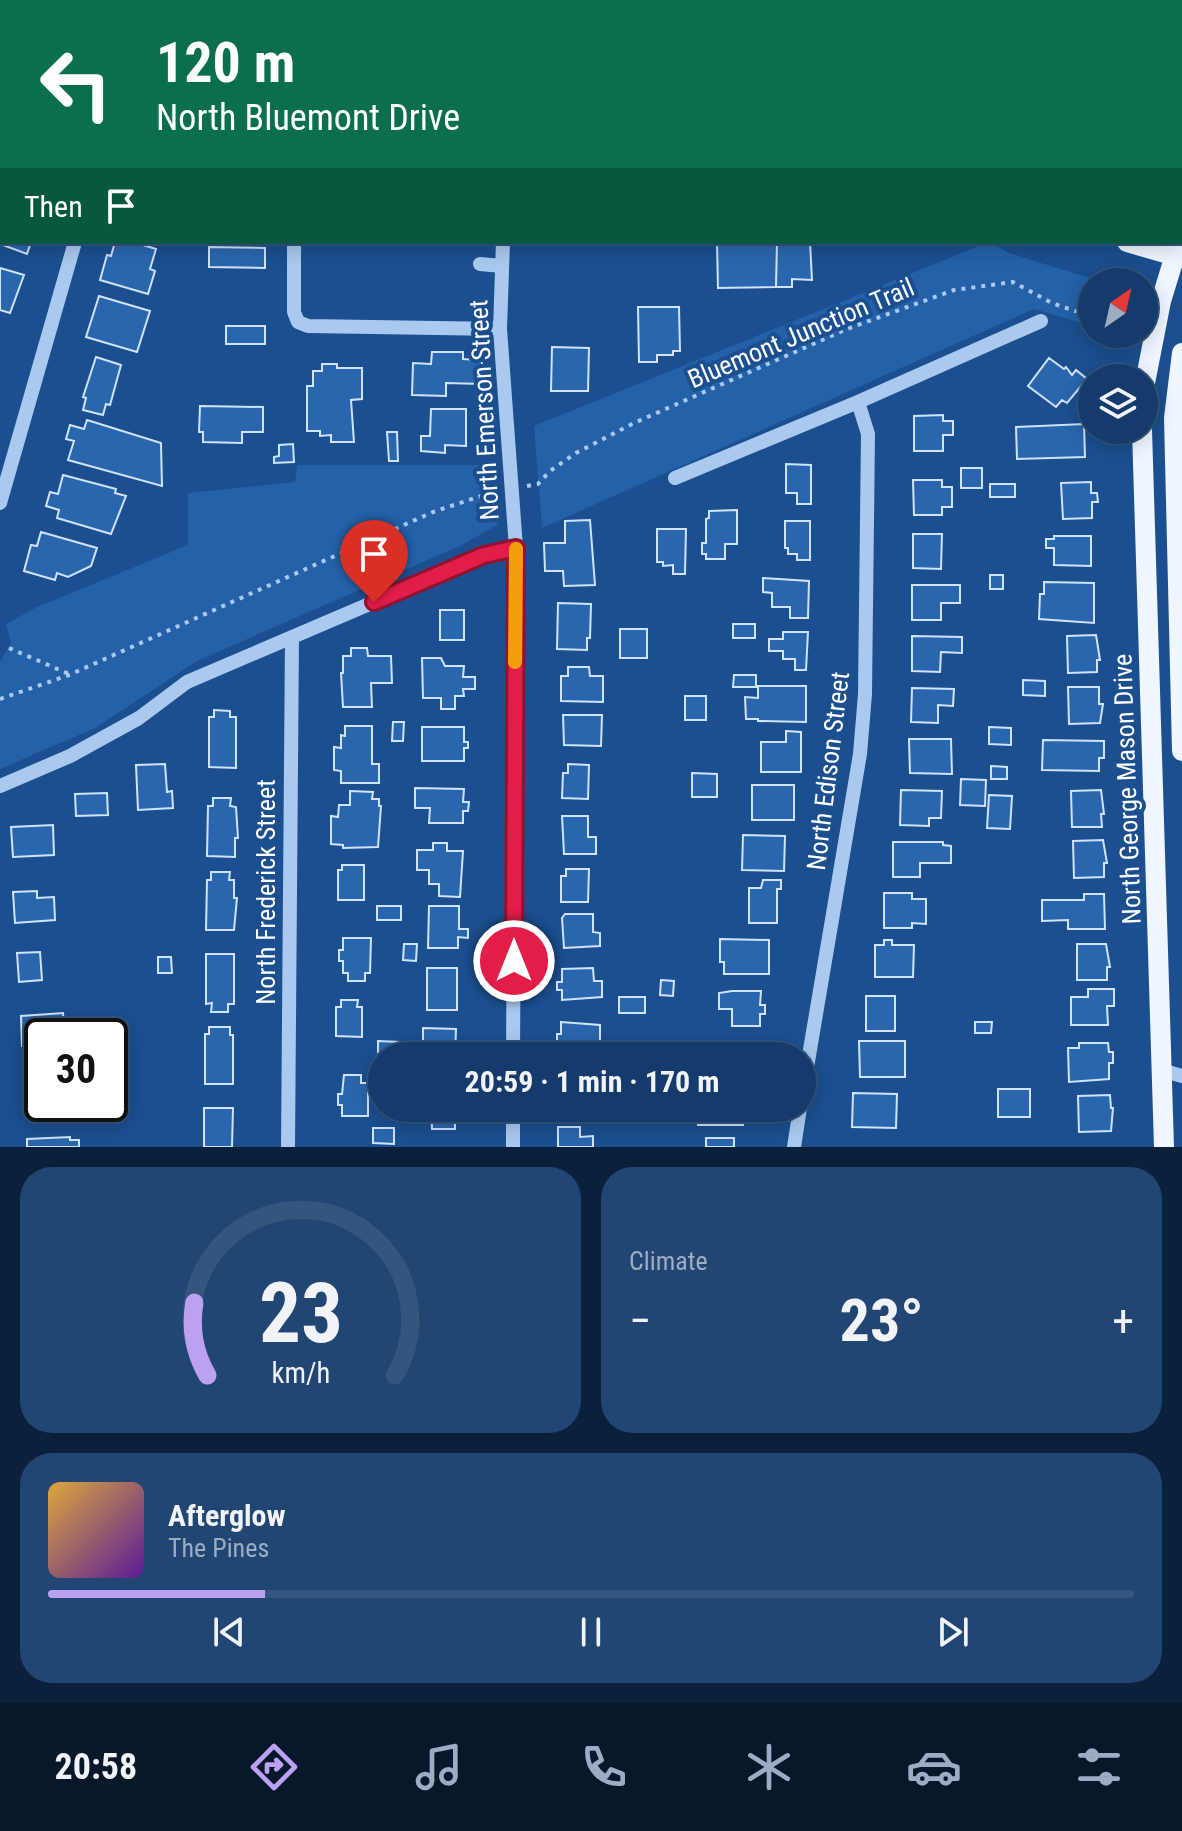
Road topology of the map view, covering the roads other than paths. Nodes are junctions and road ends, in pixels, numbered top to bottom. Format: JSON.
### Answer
{"nodes":[{"id":1,"x":74,"y":244,"type":"edge"},
{"id":2,"x":294,"y":244,"type":"edge"},
{"id":3,"x":503,"y":244,"type":"edge"},
{"id":4,"x":1144,"y":244,"type":"edge"},
{"id":5,"x":1179,"y":248,"type":"edge"},
{"id":6,"x":480,"y":264,"type":"dead end"},
{"id":7,"x":502,"y":266,"type":"junction"},
{"id":8,"x":1041,"y":321,"type":"dead end"},
{"id":9,"x":500,"y":329,"type":"junction"},
{"id":10,"x":1182,"y":353,"type":"edge"},
{"id":11,"x":1149,"y":364,"type":"edge"},
{"id":12,"x":858,"y":402,"type":"junction"},
{"id":13,"x":1142,"y":444,"type":"edge"},
{"id":14,"x":675,"y":478,"type":"dead end"},
{"id":15,"x":0,"y":503,"type":"edge"},
{"id":16,"x":516,"y":548,"type":"junction"},
{"id":17,"x":292,"y":637,"type":"junction"},
{"id":18,"x":1182,"y":751,"type":"edge"},
{"id":19,"x":0,"y":786,"type":"edge"},
{"id":20,"x":513,"y":1042,"type":"edge"},
{"id":21,"x":811,"y":1042,"type":"edge"},
{"id":22,"x":1161,"y":1070,"type":"junction"},
{"id":23,"x":1182,"y":1076,"type":"edge"},
{"id":24,"x":513,"y":1122,"type":"edge"},
{"id":25,"x":798,"y":1122,"type":"edge"},
{"id":26,"x":288,"y":1147,"type":"edge"},
{"id":27,"x":513,"y":1147,"type":"edge"},
{"id":28,"x":794,"y":1147,"type":"edge"},
{"id":29,"x":1164,"y":1147,"type":"edge"}],
"edges":[{"from":1,"to":15,"type":"street"},
{"from":2,"to":9,"type":"street"},
{"from":3,"to":7,"type":"street","name":"North Emerson Street"},
{"from":4,"to":5,"type":"main road"},
{"from":5,"to":11,"type":"main road"},
{"from":6,"to":7,"type":"street"},
{"from":7,"to":9,"type":"street","name":"North Emerson Street"},
{"from":8,"to":12,"type":"street"},
{"from":9,"to":16,"type":"street","name":"North Emerson Street"},
{"from":10,"to":18,"type":"main road"},
{"from":12,"to":14,"type":"street"},
{"from":12,"to":21,"type":"street","name":"North Edison Street"},
{"from":13,"to":22,"type":"main road","name":"North George Mason Drive"},
{"from":16,"to":17,"type":"street"},
{"from":16,"to":20,"type":"street","name":"North Emerson Street"},
{"from":17,"to":19,"type":"street"},
{"from":17,"to":26,"type":"street","name":"North Frederick Street"},
{"from":22,"to":23,"type":"street"},
{"from":22,"to":29,"type":"main road","name":"North George Mason Drive"},
{"from":24,"to":27,"type":"street"},
{"from":25,"to":28,"type":"street"}]}
